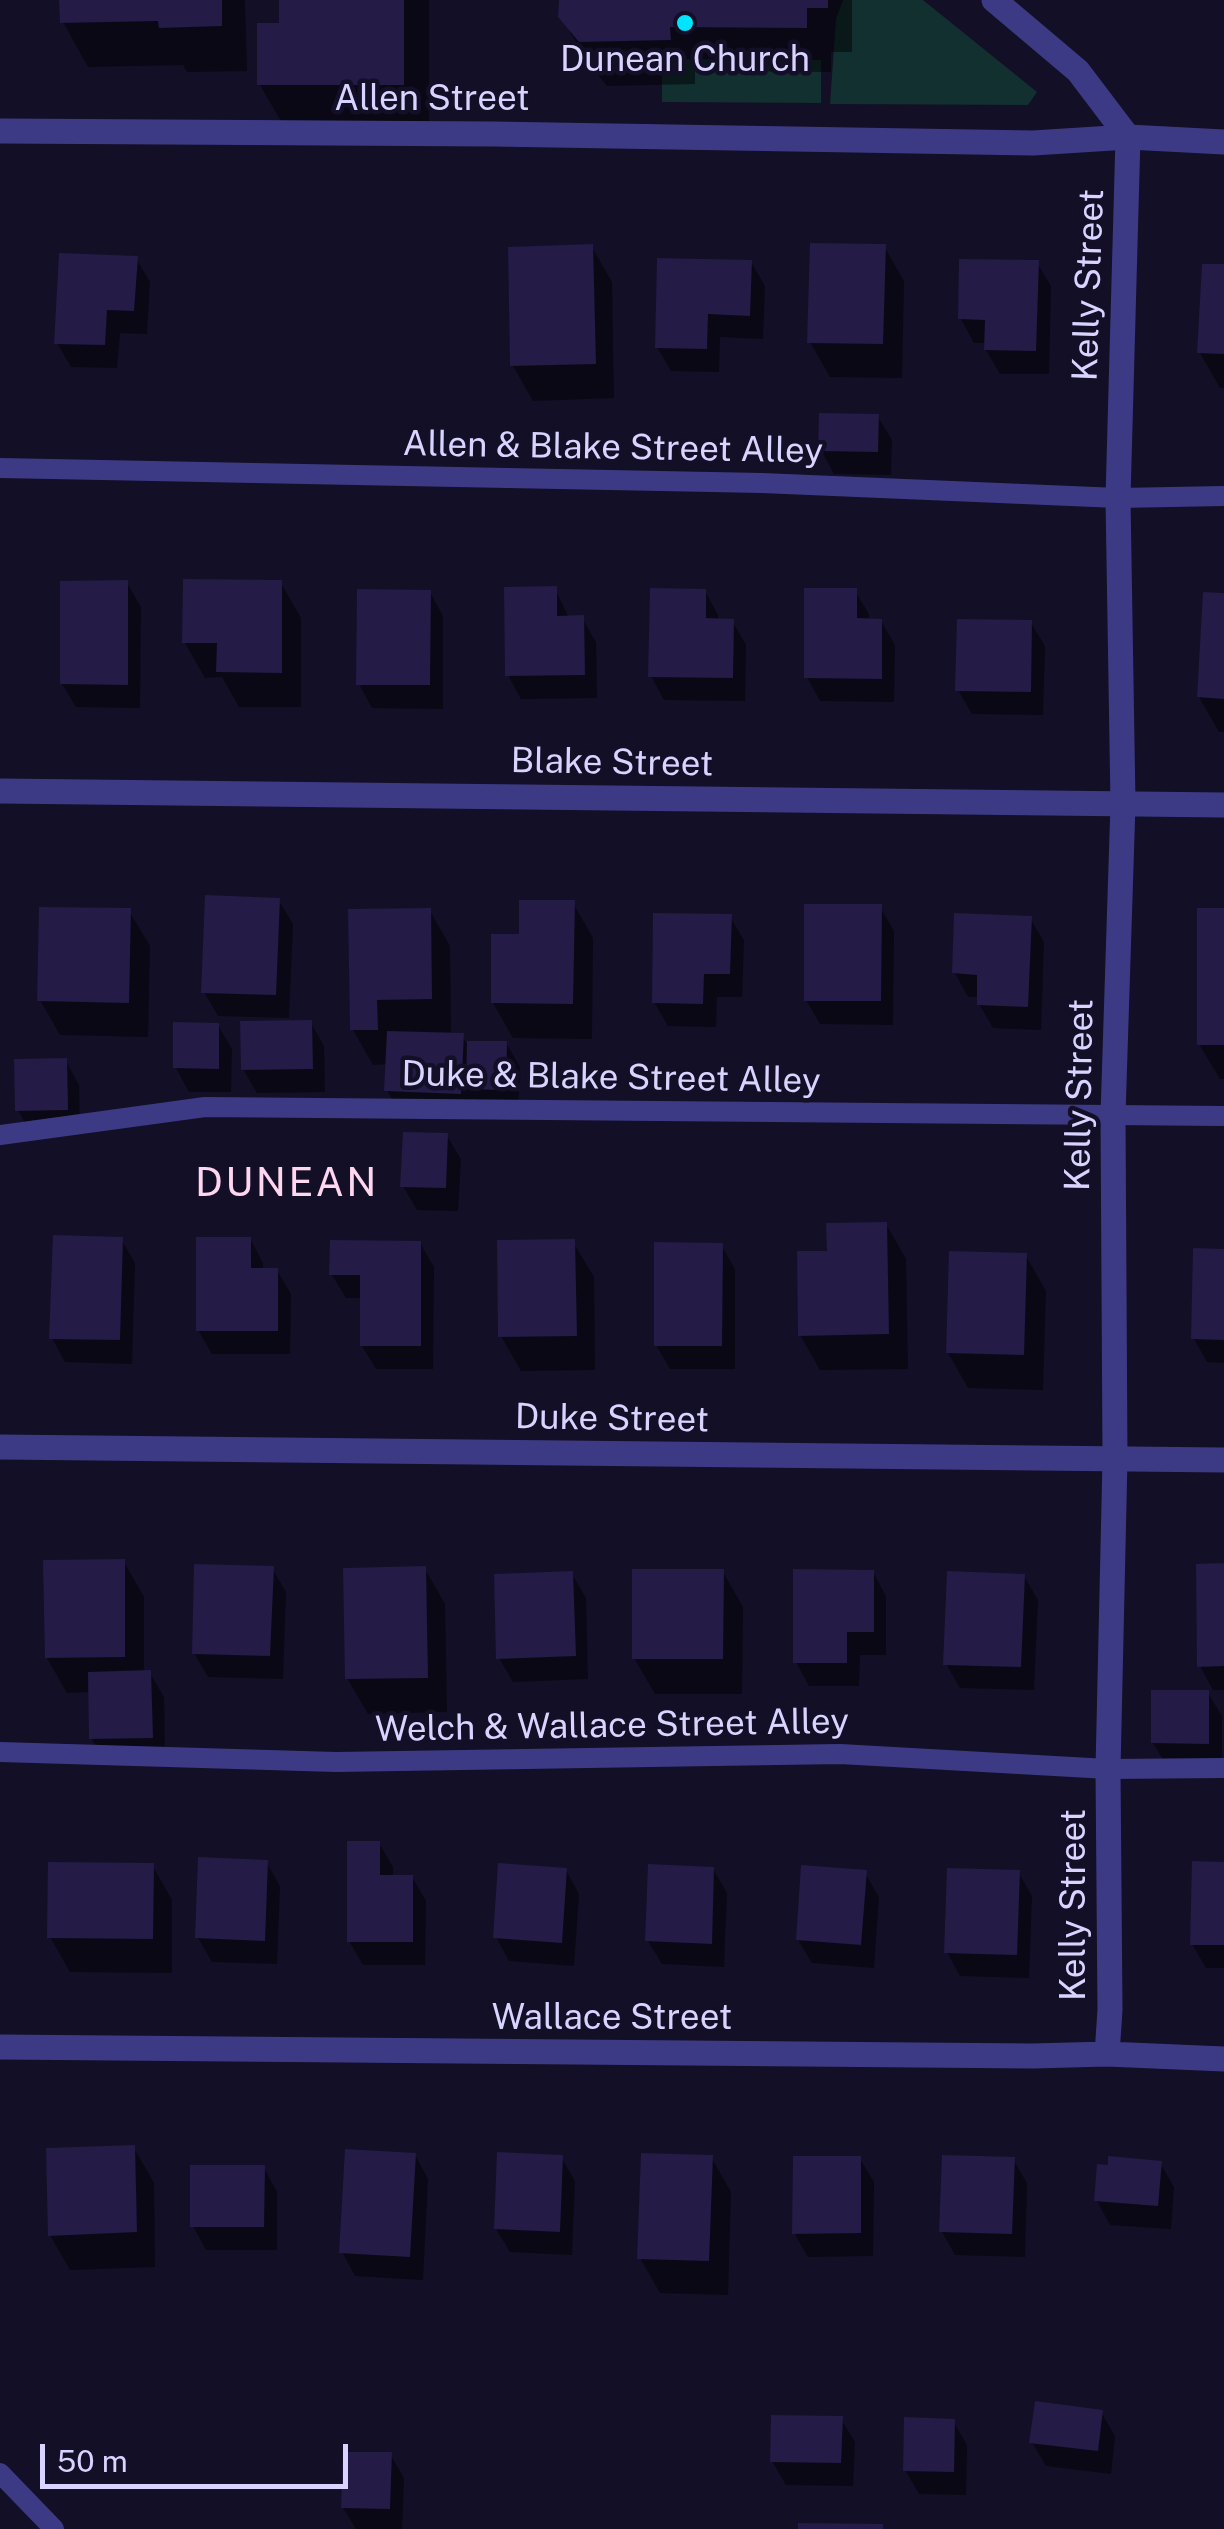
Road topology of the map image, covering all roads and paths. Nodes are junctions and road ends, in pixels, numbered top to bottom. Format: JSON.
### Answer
{"nodes":[{"id":1,"x":994,"y":0,"type":"edge"},
{"id":2,"x":0,"y":131,"type":"edge"},
{"id":3,"x":1128,"y":136,"type":"junction"},
{"id":4,"x":1224,"y":142,"type":"edge"},
{"id":5,"x":0,"y":468,"type":"edge"},
{"id":6,"x":1224,"y":496,"type":"edge"},
{"id":7,"x":1118,"y":498,"type":"junction"},
{"id":8,"x":0,"y":791,"type":"edge"},
{"id":9,"x":1123,"y":804,"type":"junction"},
{"id":10,"x":1224,"y":805,"type":"edge"},
{"id":11,"x":1113,"y":1116,"type":"junction"},
{"id":12,"x":1224,"y":1116,"type":"edge"},
{"id":13,"x":0,"y":1135,"type":"edge"},
{"id":14,"x":0,"y":1447,"type":"edge"},
{"id":15,"x":1116,"y":1459,"type":"junction"},
{"id":16,"x":1224,"y":1460,"type":"edge"},
{"id":17,"x":0,"y":1752,"type":"edge"},
{"id":18,"x":1224,"y":1768,"type":"edge"},
{"id":19,"x":1108,"y":1769,"type":"junction"},
{"id":20,"x":0,"y":2047,"type":"edge"},
{"id":21,"x":1107,"y":2054,"type":"junction"},
{"id":22,"x":1224,"y":2059,"type":"edge"},
{"id":23,"x":0,"y":2474,"type":"edge"},
{"id":24,"x":54,"y":2529,"type":"edge"}],
"edges":[{"from":1,"to":3,"type":"street"},
{"from":2,"to":3,"type":"street","name":"Allen Street"},
{"from":3,"to":4,"type":"street","name":"Allen Street"},
{"from":3,"to":7,"type":"street","name":"Kelly Street"},
{"from":5,"to":7,"type":"lane","name":"Allen & Blake Street Alley"},
{"from":6,"to":7,"type":"lane","name":"Allen & Blake Street Alley"},
{"from":7,"to":9,"type":"street","name":"Kelly Street"},
{"from":8,"to":9,"type":"street","name":"Blake Street"},
{"from":9,"to":10,"type":"street","name":"Blake Street"},
{"from":9,"to":11,"type":"street","name":"Kelly Street"},
{"from":11,"to":12,"type":"lane","name":"Duke & Blake Street Alley"},
{"from":11,"to":13,"type":"lane","name":"Duke & Blake Street Alley"},
{"from":11,"to":15,"type":"street","name":"Kelly Street"},
{"from":14,"to":15,"type":"street","name":"Duke Street"},
{"from":15,"to":16,"type":"street","name":"Duke Street"},
{"from":15,"to":19,"type":"street","name":"Kelly Street"},
{"from":17,"to":19,"type":"lane","name":"Welch & Wallace Street Alley"},
{"from":18,"to":19,"type":"lane","name":"Welch & Wallace Street Alley"},
{"from":19,"to":21,"type":"street","name":"Kelly Street"},
{"from":20,"to":21,"type":"street","name":"Wallace Street"},
{"from":21,"to":22,"type":"street","name":"Wallace Street"},
{"from":23,"to":24,"type":"lane"}]}
